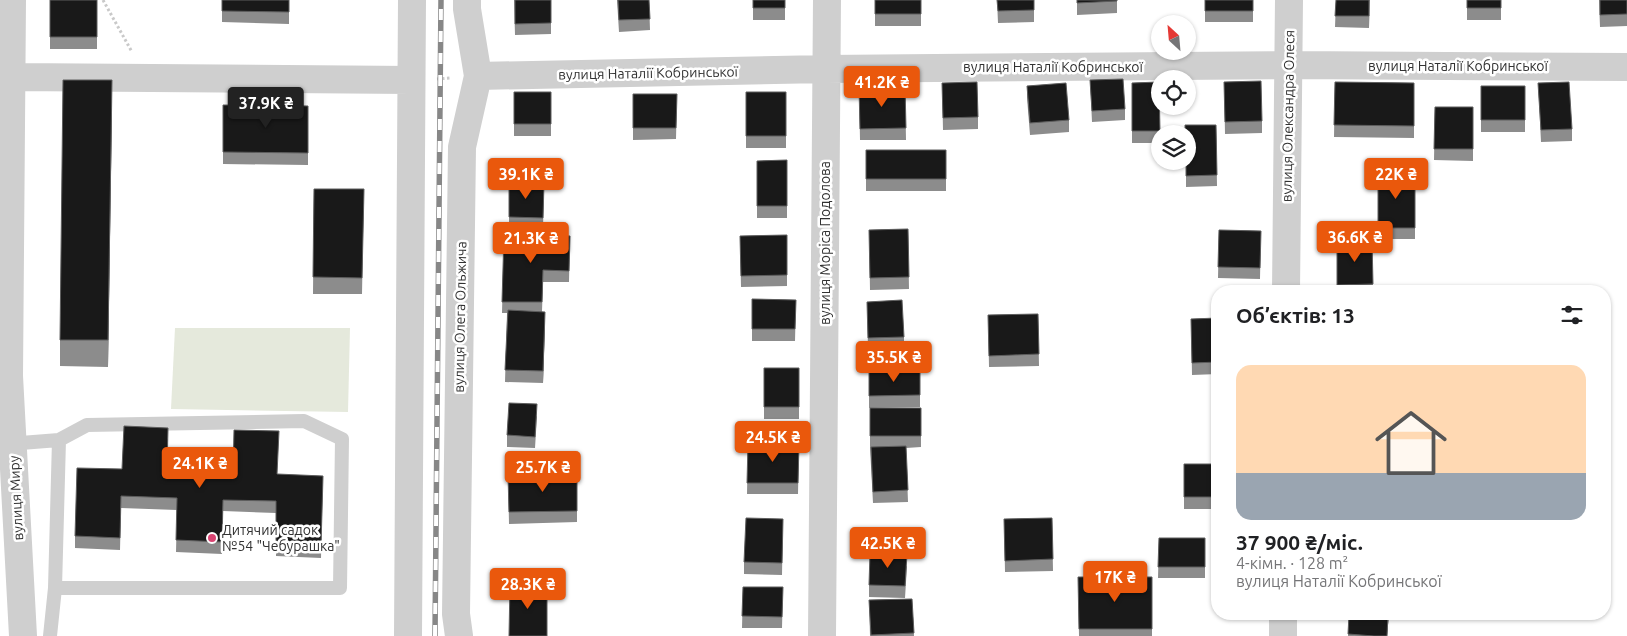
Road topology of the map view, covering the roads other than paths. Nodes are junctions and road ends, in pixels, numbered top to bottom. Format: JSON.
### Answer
{"nodes":[{"id":1,"x":12,"y":0,"type":"edge"},
{"id":2,"x":412,"y":0,"type":"edge"},
{"id":3,"x":467,"y":0,"type":"edge"},
{"id":4,"x":827,"y":0,"type":"edge"},
{"id":5,"x":1289,"y":0,"type":"edge"},
{"id":6,"x":1289,"y":65,"type":"junction"},
{"id":7,"x":1627,"y":67,"type":"edge"},
{"id":8,"x":826,"y":69,"type":"junction"},
{"id":9,"x":6,"y":76,"type":"edge"},
{"id":10,"x":478,"y":76,"type":"junction"},
{"id":11,"x":410,"y":80,"type":"junction"},
{"id":12,"x":1286,"y":285,"type":"edge"},
{"id":13,"x":60,"y":440,"type":"junction"},
{"id":14,"x":6,"y":444,"type":"edge"},
{"id":15,"x":54,"y":588,"type":"junction"},
{"id":16,"x":1283,"y":620,"type":"edge"},
{"id":17,"x":23,"y":636,"type":"edge"},
{"id":18,"x":50,"y":636,"type":"edge"},
{"id":19,"x":408,"y":636,"type":"edge"},
{"id":20,"x":459,"y":636,"type":"edge"},
{"id":21,"x":822,"y":636,"type":"edge"},
{"id":22,"x":1283,"y":636,"type":"edge"}],
"edges":[{"from":1,"to":9,"type":"street","name":"вулиця Миру"},
{"from":2,"to":11,"type":"street"},
{"from":3,"to":10,"type":"street","name":"вулиця Олега Ольжича"},
{"from":4,"to":8,"type":"street","name":"вулиця Моріса Подолова"},
{"from":5,"to":6,"type":"street","name":"вулиця Олександра Олеся"},
{"from":6,"to":7,"type":"street","name":"вулиця Наталії Кобринської"},
{"from":6,"to":8,"type":"street","name":"вулиця Наталії Кобринської"},
{"from":6,"to":12,"type":"street","name":"вулиця Олександра Олеся"},
{"from":8,"to":10,"type":"street","name":"вулиця Наталії Кобринської"},
{"from":8,"to":21,"type":"street","name":"вулиця Моріса Подолова"},
{"from":9,"to":11,"type":"street"},
{"from":9,"to":14,"type":"street","name":"вулиця Миру"},
{"from":10,"to":20,"type":"street","name":"вулиця Олега Ольжича"},
{"from":11,"to":19,"type":"street"},
{"from":13,"to":14,"type":"lane"},
{"from":13,"to":15,"type":"lane"},
{"from":13,"to":15,"type":"lane"},
{"from":14,"to":17,"type":"street","name":"вулиця Миру"},
{"from":15,"to":18,"type":"lane"},
{"from":16,"to":22,"type":"street"}]}
